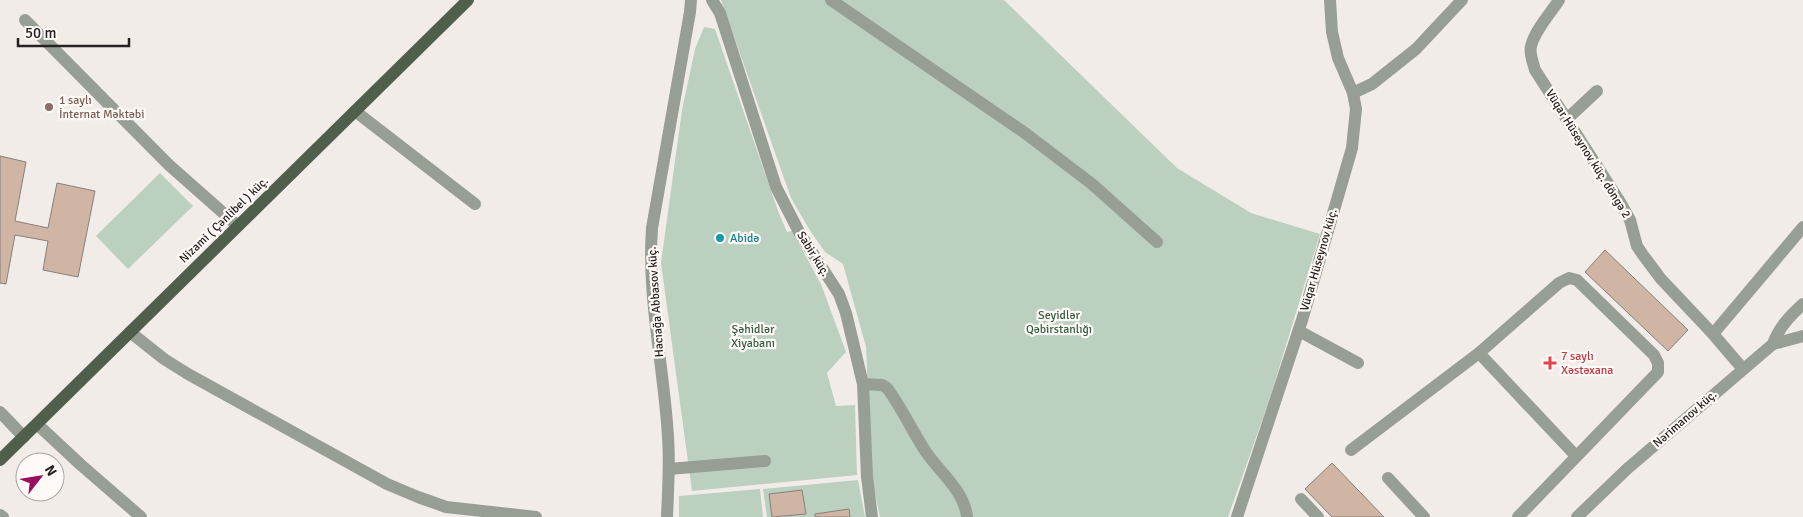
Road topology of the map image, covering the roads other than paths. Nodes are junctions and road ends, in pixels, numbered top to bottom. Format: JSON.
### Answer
{"nodes":[{"id":1,"x":468,"y":0,"type":"edge"},
{"id":2,"x":691,"y":0,"type":"edge"},
{"id":3,"x":712,"y":0,"type":"edge"},
{"id":4,"x":831,"y":0,"type":"edge"},
{"id":5,"x":1330,"y":0,"type":"edge"},
{"id":6,"x":1462,"y":0,"type":"edge"},
{"id":7,"x":1559,"y":0,"type":"edge"},
{"id":8,"x":25,"y":20,"type":"dead end"},
{"id":9,"x":1597,"y":91,"type":"dead end"},
{"id":10,"x":1353,"y":93,"type":"junction"},
{"id":11,"x":355,"y":112,"type":"junction"},
{"id":12,"x":1567,"y":119,"type":"junction"},
{"id":13,"x":475,"y":204,"type":"dead end"},
{"id":14,"x":238,"y":226,"type":"junction"},
{"id":15,"x":1803,"y":227,"type":"edge"},
{"id":16,"x":1157,"y":242,"type":"dead end"},
{"id":17,"x":1803,"y":304,"type":"edge"},
{"id":18,"x":1299,"y":331,"type":"junction"},
{"id":19,"x":130,"y":332,"type":"junction"},
{"id":20,"x":1713,"y":334,"type":"junction"},
{"id":21,"x":1803,"y":336,"type":"edge"},
{"id":22,"x":1773,"y":344,"type":"junction"},
{"id":23,"x":1479,"y":353,"type":"junction"},
{"id":24,"x":1358,"y":364,"type":"dead end"},
{"id":25,"x":1743,"y":369,"type":"junction"},
{"id":26,"x":863,"y":384,"type":"junction"},
{"id":27,"x":0,"y":412,"type":"edge"},
{"id":28,"x":36,"y":424,"type":"junction"},
{"id":29,"x":24,"y":437,"type":"junction"},
{"id":30,"x":1351,"y":450,"type":"dead end"},
{"id":31,"x":1576,"y":456,"type":"junction"},
{"id":32,"x":0,"y":460,"type":"edge"},
{"id":33,"x":765,"y":461,"type":"dead end"},
{"id":34,"x":669,"y":469,"type":"junction"},
{"id":35,"x":1388,"y":478,"type":"dead end"},
{"id":36,"x":1300,"y":499,"type":"dead end"},
{"id":37,"x":446,"y":512,"type":"edge"},
{"id":38,"x":1526,"y":514,"type":"edge"},
{"id":39,"x":141,"y":517,"type":"edge"},
{"id":40,"x":536,"y":517,"type":"edge"},
{"id":41,"x":666,"y":517,"type":"edge"},
{"id":42,"x":872,"y":517,"type":"edge"},
{"id":43,"x":967,"y":517,"type":"edge"},
{"id":44,"x":1237,"y":517,"type":"edge"},
{"id":45,"x":1318,"y":517,"type":"edge"},
{"id":46,"x":1424,"y":517,"type":"edge"},
{"id":47,"x":1577,"y":517,"type":"edge"}],
"edges":[{"from":1,"to":11,"type":"main road","name":"Nizami ( Çənlibel ) küç."},
{"from":2,"to":34,"type":"street","name":"Hacıağa Abbasov küç."},
{"from":3,"to":26,"type":"street","name":"Sabir küç."},
{"from":4,"to":16,"type":"street"},
{"from":5,"to":10,"type":"street","name":"Vüqar Hüseynov küç."},
{"from":6,"to":10,"type":"street"},
{"from":7,"to":12,"type":"street","name":"Vüqar Hüseynov küç. döngə 2"},
{"from":8,"to":14,"type":"street"},
{"from":9,"to":12,"type":"street"},
{"from":10,"to":18,"type":"street","name":"Vüqar Hüseynov küç."},
{"from":11,"to":13,"type":"street"},
{"from":11,"to":14,"type":"main road","name":"Nizami ( Çənlibel ) küç."},
{"from":12,"to":20,"type":"street","name":"Vüqar Hüseynov küç. döngə 2"},
{"from":14,"to":19,"type":"main road","name":"Nizami ( Çənlibel ) küç."},
{"from":15,"to":20,"type":"street"},
{"from":17,"to":22,"type":"street"},
{"from":18,"to":24,"type":"street"},
{"from":18,"to":44,"type":"street","name":"Vüqar Hüseynov küç."},
{"from":19,"to":28,"type":"main road","name":"Nizami ( Çənlibel ) küç."},
{"from":19,"to":37,"type":"street"},
{"from":20,"to":25,"type":"street","name":"Vüqar Hüseynov küç. döngə 2"},
{"from":21,"to":22,"type":"street","name":"Nərimanov küç."},
{"from":22,"to":25,"type":"street","name":"Nərimanov küç."},
{"from":23,"to":30,"type":"street"},
{"from":23,"to":31,"type":"street"},
{"from":23,"to":31,"type":"street"},
{"from":25,"to":47,"type":"street","name":"Nərimanov küç."},
{"from":26,"to":42,"type":"street","name":"Sabir küç."},
{"from":26,"to":43,"type":"street"},
{"from":27,"to":29,"type":"street"},
{"from":28,"to":29,"type":"main road","name":"Nizami ( Çənlibel ) küç."},
{"from":28,"to":39,"type":"street"},
{"from":29,"to":32,"type":"main road","name":"Nizami ( Çənlibel ) küç."},
{"from":31,"to":38,"type":"street"},
{"from":33,"to":34,"type":"street"},
{"from":34,"to":41,"type":"street","name":"Hacıağa Abbasov küç."},
{"from":35,"to":46,"type":"street"},
{"from":36,"to":45,"type":"street"},
{"from":37,"to":40,"type":"street"}]}
